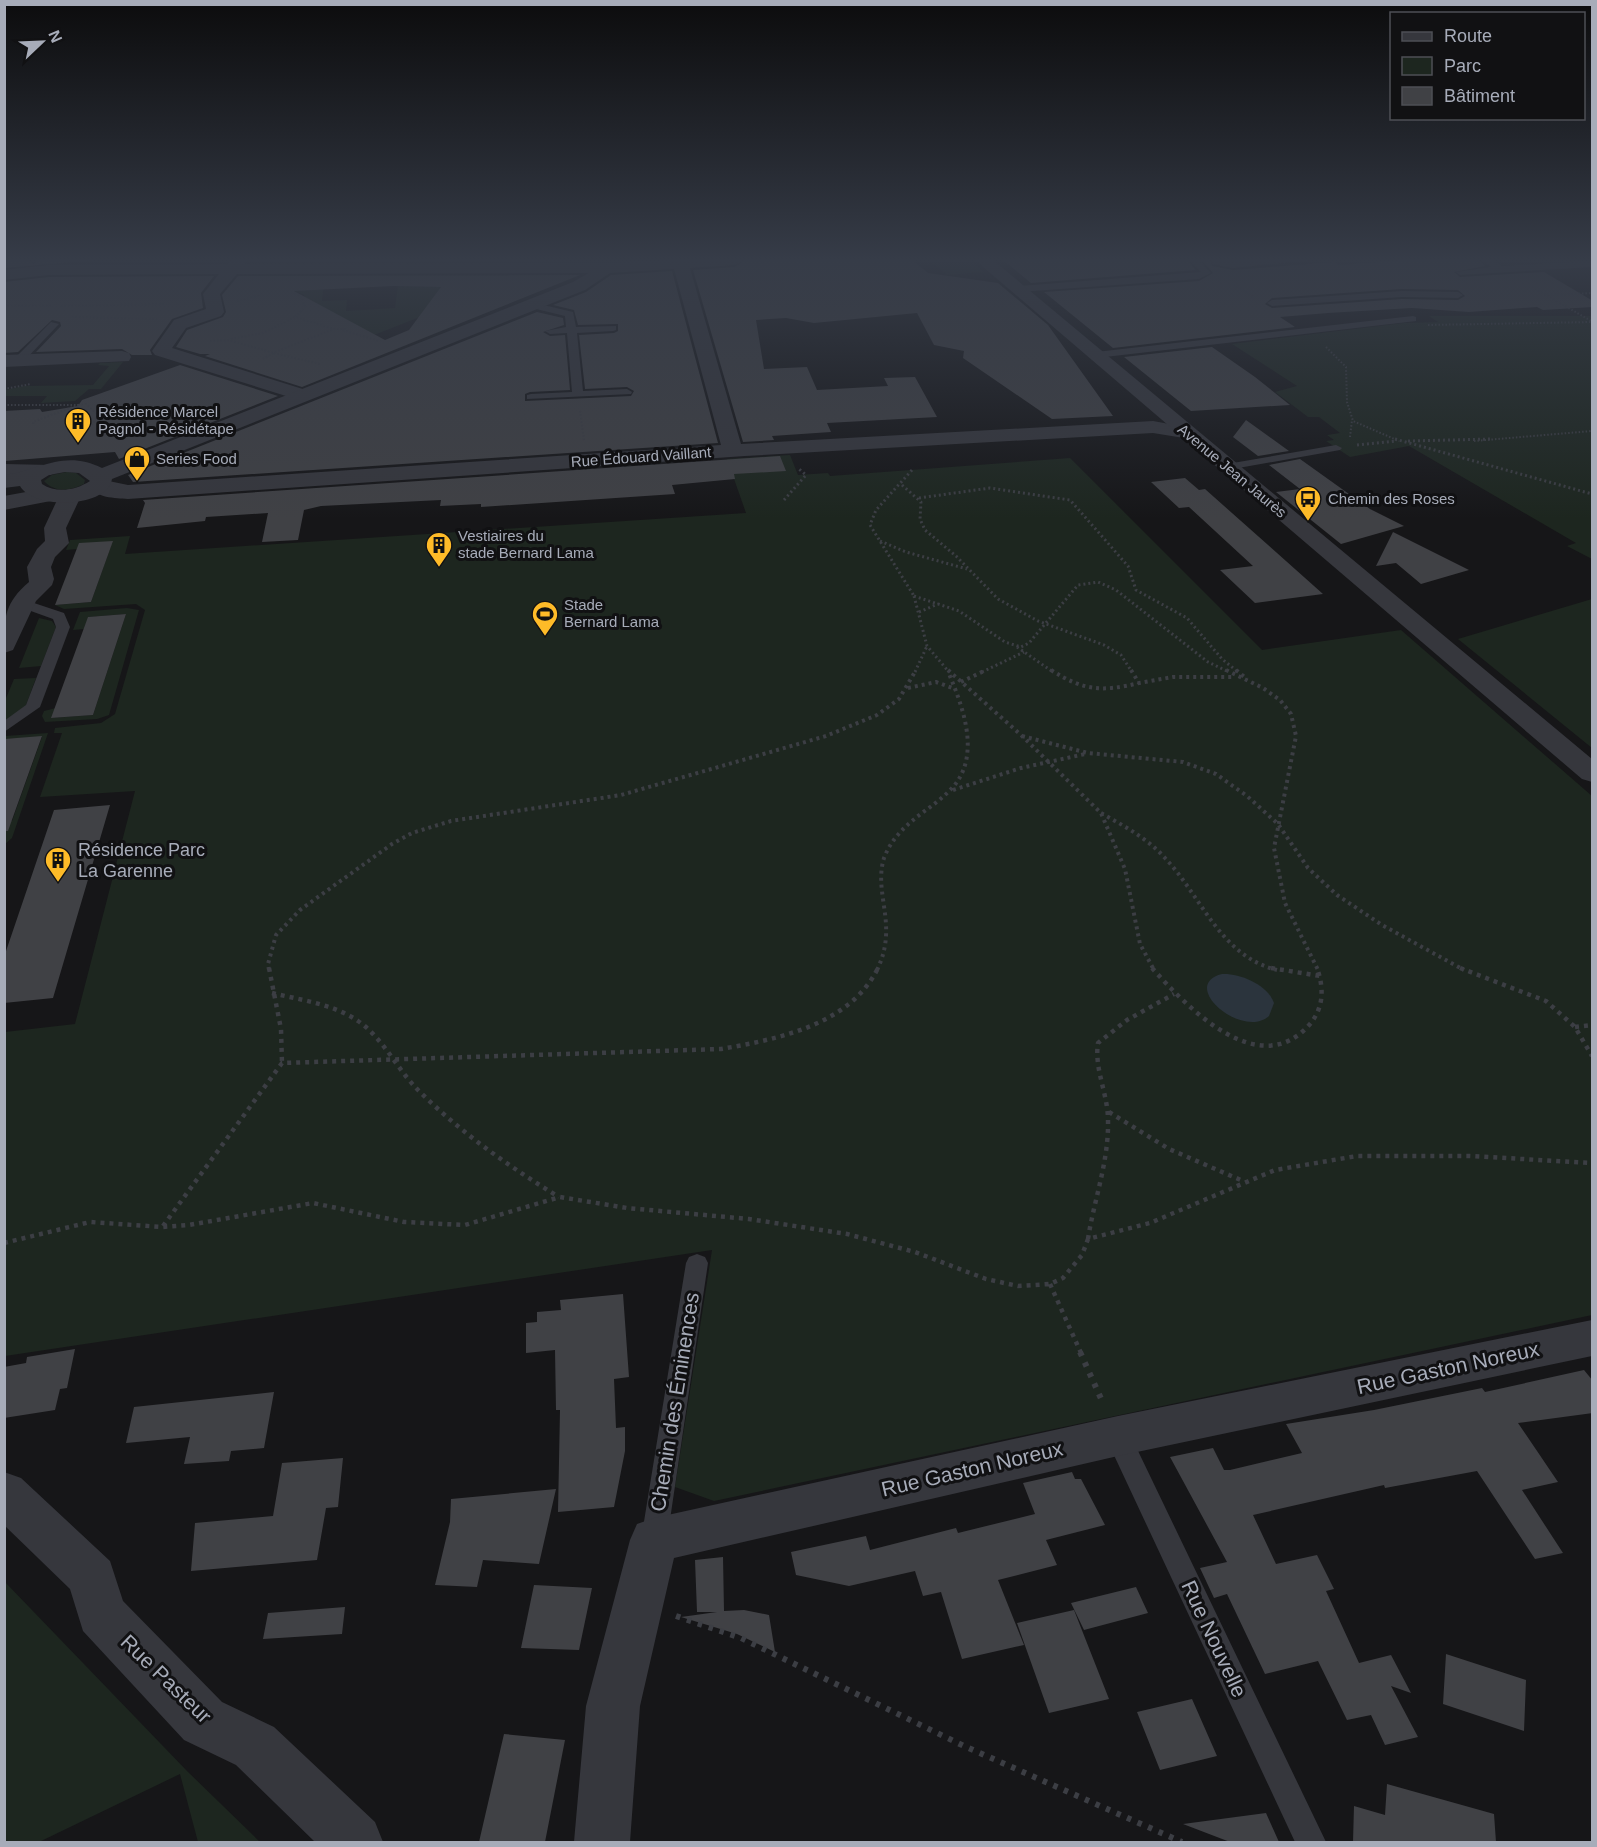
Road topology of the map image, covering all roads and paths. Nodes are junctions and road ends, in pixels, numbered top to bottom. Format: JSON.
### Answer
{"nodes":[{"id":1,"x":28,"y":346,"type":"edge"},
{"id":2,"x":164,"y":346,"type":"edge"},
{"id":3,"x":291,"y":346,"type":"edge"},
{"id":4,"x":380,"y":346,"type":"edge"},
{"id":5,"x":428,"y":346,"type":"edge"},
{"id":6,"x":574,"y":346,"type":"edge"},
{"id":7,"x":704,"y":346,"type":"edge"},
{"id":8,"x":1086,"y":346,"type":"edge"},
{"id":9,"x":1176,"y":346,"type":"edge"},
{"id":10,"x":1325,"y":346,"type":"edge"},
{"id":11,"x":408,"y":354,"type":"junction"},
{"id":12,"x":1096,"y":355,"type":"junction"},
{"id":13,"x":122,"y":357,"type":"dead end"},
{"id":14,"x":12,"y":360,"type":"edge"},
{"id":15,"x":320,"y":364,"type":"dead end"},
{"id":16,"x":32,"y":384,"type":"dead end"},
{"id":17,"x":4,"y":389,"type":"edge"},
{"id":18,"x":627,"y":392,"type":"dead end"},
{"id":19,"x":578,"y":394,"type":"junction"},
{"id":20,"x":302,"y":395,"type":"junction"},
{"id":21,"x":531,"y":397,"type":"dead end"},
{"id":22,"x":4,"y":405,"type":"edge"},
{"id":23,"x":78,"y":405,"type":"junction"},
{"id":24,"x":34,"y":425,"type":"dead end"},
{"id":25,"x":92,"y":425,"type":"dead end"},
{"id":26,"x":1593,"y":431,"type":"edge"},
{"id":27,"x":1184,"y":432,"type":"junction"},
{"id":28,"x":1400,"y":441,"type":"junction"},
{"id":29,"x":1336,"y":448,"type":"joint"},
{"id":30,"x":733,"y":451,"type":"junction"},
{"id":31,"x":586,"y":461,"type":"junction"},
{"id":32,"x":1227,"y":466,"type":"junction"},
{"id":33,"x":4,"y":470,"type":"edge"},
{"id":34,"x":912,"y":470,"type":"dead end"},
{"id":35,"x":806,"y":475,"type":"dead end"},
{"id":36,"x":94,"y":476,"type":"junction"},
{"id":37,"x":4,"y":482,"type":"edge"},
{"id":38,"x":44,"y":485,"type":"junction"},
{"id":39,"x":902,"y":485,"type":"junction"},
{"id":40,"x":4,"y":490,"type":"edge"},
{"id":41,"x":1593,"y":495,"type":"edge"},
{"id":42,"x":919,"y":498,"type":"junction"},
{"id":43,"x":784,"y":500,"type":"dead end"},
{"id":44,"x":4,"y":503,"type":"edge"},
{"id":45,"x":877,"y":538,"type":"junction"},
{"id":46,"x":968,"y":569,"type":"junction"},
{"id":47,"x":915,"y":596,"type":"junction"},
{"id":48,"x":22,"y":603,"type":"junction"},
{"id":49,"x":939,"y":604,"type":"junction"},
{"id":50,"x":919,"y":612,"type":"junction"},
{"id":51,"x":1046,"y":624,"type":"junction"},
{"id":52,"x":4,"y":645,"type":"edge"},
{"id":53,"x":927,"y":646,"type":"junction"},
{"id":54,"x":1017,"y":647,"type":"junction"},
{"id":55,"x":1024,"y":652,"type":"junction"},
{"id":56,"x":949,"y":672,"type":"junction"},
{"id":57,"x":1240,"y":677,"type":"junction"},
{"id":58,"x":961,"y":682,"type":"junction"},
{"id":59,"x":1139,"y":683,"type":"junction"},
{"id":60,"x":1253,"y":683,"type":"junction"},
{"id":61,"x":907,"y":688,"type":"junction"},
{"id":62,"x":956,"y":690,"type":"junction"},
{"id":63,"x":4,"y":728,"type":"edge"},
{"id":64,"x":1021,"y":735,"type":"junction"},
{"id":65,"x":1088,"y":753,"type":"junction"},
{"id":66,"x":1048,"y":762,"type":"junction"},
{"id":67,"x":1593,"y":773,"type":"edge"},
{"id":68,"x":952,"y":790,"type":"junction"},
{"id":69,"x":1101,"y":813,"type":"junction"},
{"id":70,"x":1278,"y":824,"type":"junction"},
{"id":71,"x":1320,"y":976,"type":"junction"},
{"id":72,"x":272,"y":993,"type":"junction"},
{"id":73,"x":1173,"y":994,"type":"junction"},
{"id":74,"x":1593,"y":1025,"type":"edge"},
{"id":75,"x":1575,"y":1027,"type":"junction"},
{"id":76,"x":1593,"y":1056,"type":"edge"},
{"id":77,"x":392,"y":1059,"type":"junction"},
{"id":78,"x":282,"y":1063,"type":"junction"},
{"id":79,"x":1108,"y":1112,"type":"junction"},
{"id":80,"x":1593,"y":1163,"type":"edge"},
{"id":81,"x":1244,"y":1181,"type":"junction"},
{"id":82,"x":560,"y":1197,"type":"junction"},
{"id":83,"x":162,"y":1227,"type":"junction"},
{"id":84,"x":1088,"y":1239,"type":"junction"},
{"id":85,"x":4,"y":1243,"type":"edge"},
{"id":86,"x":697,"y":1263,"type":"dead end"},
{"id":87,"x":1050,"y":1284,"type":"junction"},
{"id":88,"x":1593,"y":1338,"type":"edge"},
{"id":89,"x":1118,"y":1436,"type":"junction"},
{"id":90,"x":4,"y":1493,"type":"edge"},
{"id":91,"x":654,"y":1540,"type":"junction"},
{"id":92,"x":638,"y":1603,"type":"junction"},
{"id":93,"x":355,"y":1842,"type":"edge"},
{"id":94,"x":602,"y":1842,"type":"edge"},
{"id":95,"x":1182,"y":1842,"type":"edge"},
{"id":96,"x":1311,"y":1842,"type":"edge"}],
"edges":[{"from":1,"to":14,"type":"lane"},
{"from":2,"to":20,"type":"street"},
{"from":3,"to":15,"type":"path"},
{"from":4,"to":11,"type":"path"},
{"from":5,"to":11,"type":"street"},
{"from":6,"to":19,"type":"lane"},
{"from":7,"to":30,"type":"street"},
{"from":8,"to":12,"type":"street","name":"Avenue Jean Jaurès"},
{"from":9,"to":12,"type":"lane"},
{"from":10,"to":28,"type":"path"},
{"from":11,"to":20,"type":"street"},
{"from":12,"to":27,"type":"street","name":"Avenue Jean Jaurès"},
{"from":13,"to":14,"type":"street"},
{"from":16,"to":17,"type":"path"},
{"from":18,"to":19,"type":"lane"},
{"from":19,"to":21,"type":"lane"},
{"from":19,"to":31,"type":"path"},
{"from":20,"to":36,"type":"street"},
{"from":22,"to":23,"type":"path"},
{"from":23,"to":24,"type":"path"},
{"from":23,"to":25,"type":"path"},
{"from":26,"to":28,"type":"path"},
{"from":27,"to":30,"type":"street","name":"Rue Édouard Vaillant"},
{"from":27,"to":32,"type":"street","name":"Avenue Jean Jaurès"},
{"from":28,"to":29,"type":"path"},
{"from":28,"to":41,"type":"path"},
{"from":29,"to":32,"type":"lane"},
{"from":30,"to":31,"type":"street","name":"Rue Édouard Vaillant"},
{"from":31,"to":36,"type":"street","name":"Rue Édouard Vaillant"},
{"from":32,"to":67,"type":"street","name":"Avenue Jean Jaurès"},
{"from":33,"to":38,"type":"street"},
{"from":34,"to":39,"type":"path"},
{"from":35,"to":43,"type":"path"},
{"from":36,"to":38,"type":"street"},
{"from":36,"to":38,"type":"street"},
{"from":37,"to":38,"type":"street"},
{"from":38,"to":40,"type":"street"},
{"from":38,"to":44,"type":"street"},
{"from":38,"to":48,"type":"street"},
{"from":39,"to":42,"type":"path"},
{"from":39,"to":45,"type":"path"},
{"from":42,"to":46,"type":"path"},
{"from":42,"to":60,"type":"path"},
{"from":45,"to":46,"type":"path"},
{"from":45,"to":47,"type":"path"},
{"from":46,"to":51,"type":"path"},
{"from":47,"to":49,"type":"path"},
{"from":47,"to":50,"type":"path"},
{"from":48,"to":52,"type":"street"},
{"from":48,"to":63,"type":"lane"},
{"from":49,"to":50,"type":"path"},
{"from":49,"to":54,"type":"path"},
{"from":50,"to":53,"type":"path"},
{"from":51,"to":54,"type":"path"},
{"from":51,"to":57,"type":"path"},
{"from":51,"to":59,"type":"path"},
{"from":53,"to":56,"type":"path"},
{"from":53,"to":61,"type":"path"},
{"from":54,"to":55,"type":"path"},
{"from":55,"to":58,"type":"path"},
{"from":55,"to":59,"type":"path"},
{"from":56,"to":58,"type":"path"},
{"from":56,"to":62,"type":"path"},
{"from":57,"to":59,"type":"path"},
{"from":57,"to":60,"type":"path"},
{"from":58,"to":64,"type":"path"},
{"from":60,"to":70,"type":"path"},
{"from":61,"to":62,"type":"path"},
{"from":61,"to":72,"type":"path"},
{"from":62,"to":68,"type":"path"},
{"from":64,"to":65,"type":"path"},
{"from":64,"to":66,"type":"path"},
{"from":65,"to":66,"type":"path"},
{"from":65,"to":70,"type":"path"},
{"from":66,"to":68,"type":"path"},
{"from":66,"to":69,"type":"path"},
{"from":68,"to":77,"type":"path"},
{"from":69,"to":71,"type":"path"},
{"from":69,"to":73,"type":"path"},
{"from":70,"to":71,"type":"path"},
{"from":70,"to":75,"type":"path"},
{"from":71,"to":73,"type":"path"},
{"from":72,"to":77,"type":"path"},
{"from":72,"to":78,"type":"path"},
{"from":73,"to":79,"type":"path"},
{"from":74,"to":75,"type":"path"},
{"from":75,"to":76,"type":"path"},
{"from":77,"to":78,"type":"path"},
{"from":77,"to":82,"type":"path"},
{"from":78,"to":83,"type":"path"},
{"from":79,"to":81,"type":"path"},
{"from":79,"to":84,"type":"path"},
{"from":80,"to":81,"type":"path"},
{"from":81,"to":84,"type":"path"},
{"from":82,"to":83,"type":"path"},
{"from":82,"to":87,"type":"path"},
{"from":83,"to":85,"type":"path"},
{"from":84,"to":87,"type":"path"},
{"from":86,"to":91,"type":"lane","name":"Chemin des Éminences"},
{"from":87,"to":89,"type":"path"},
{"from":88,"to":89,"type":"street","name":"Rue Gaston Noreux"},
{"from":89,"to":91,"type":"street","name":"Rue Gaston Noreux"},
{"from":89,"to":96,"type":"lane","name":"Rue Nouvelle"},
{"from":90,"to":93,"type":"street","name":"Rue Pasteur"},
{"from":91,"to":92,"type":"street"},
{"from":92,"to":94,"type":"street"},
{"from":92,"to":95,"type":"path"}]}
